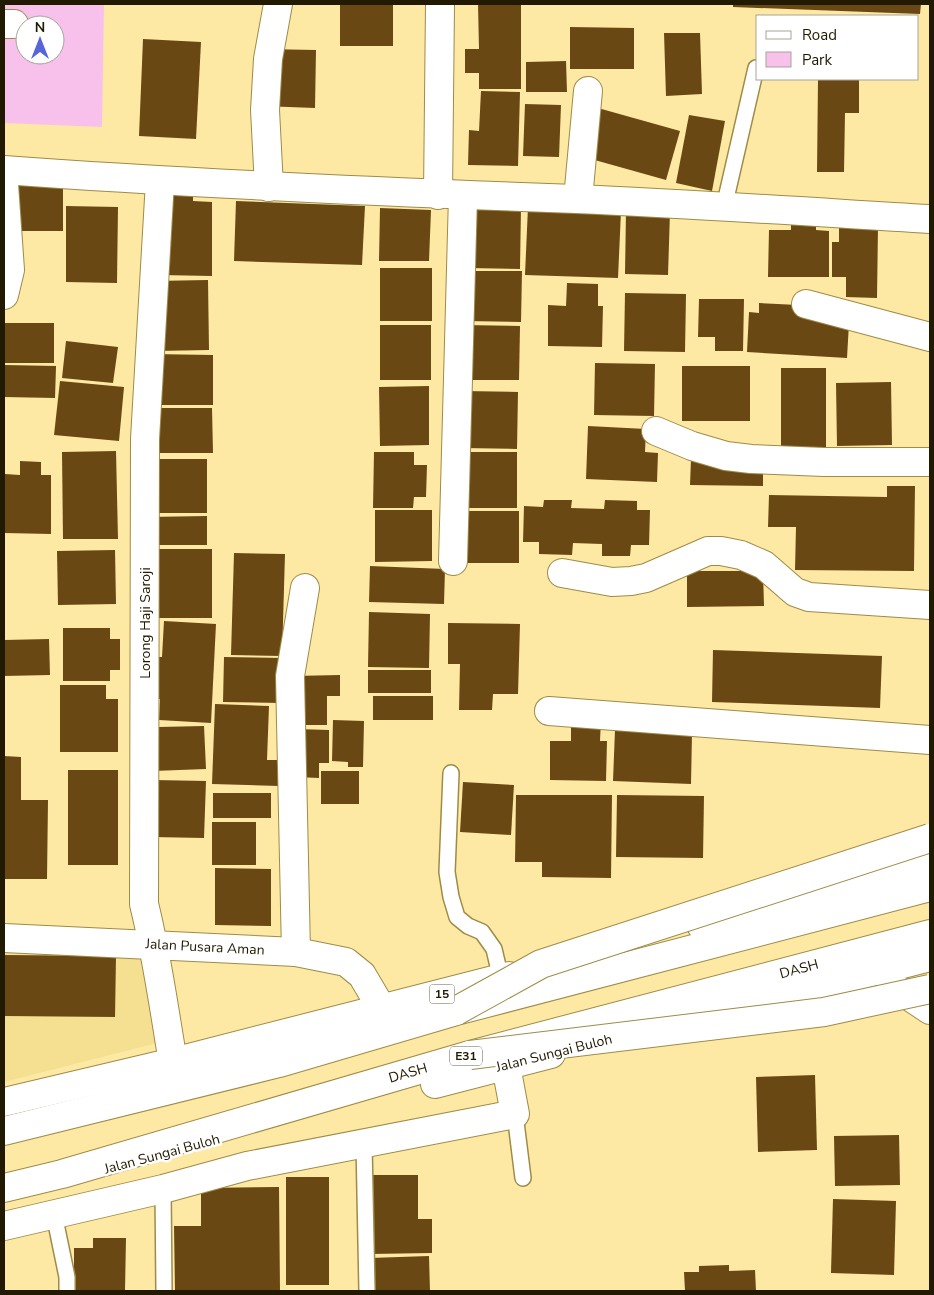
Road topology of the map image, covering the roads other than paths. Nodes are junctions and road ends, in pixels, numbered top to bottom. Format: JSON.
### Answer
{"nodes":[{"id":1,"x":278,"y":4,"type":"edge"},
{"id":2,"x":440,"y":4,"type":"edge"},
{"id":3,"x":756,"y":68,"type":"dead end"},
{"id":4,"x":588,"y":91,"type":"dead end"},
{"id":5,"x":4,"y":170,"type":"edge"},
{"id":6,"x":160,"y":181,"type":"junction"},
{"id":7,"x":4,"y":184,"type":"edge"},
{"id":8,"x":269,"y":187,"type":"junction"},
{"id":9,"x":451,"y":195,"type":"junction"},
{"id":10,"x":578,"y":199,"type":"junction"},
{"id":11,"x":724,"y":207,"type":"junction"},
{"id":12,"x":930,"y":219,"type":"edge"},
{"id":13,"x":4,"y":295,"type":"edge"},
{"id":14,"x":806,"y":304,"type":"dead end"},
{"id":15,"x":930,"y":337,"type":"edge"},
{"id":16,"x":656,"y":431,"type":"dead end"},
{"id":17,"x":930,"y":462,"type":"edge"},
{"id":18,"x":453,"y":561,"type":"dead end"},
{"id":19,"x":562,"y":573,"type":"dead end"},
{"id":20,"x":305,"y":588,"type":"dead end"},
{"id":21,"x":930,"y":605,"type":"edge"},
{"id":22,"x":549,"y":711,"type":"dead end"},
{"id":23,"x":930,"y":740,"type":"edge"},
{"id":24,"x":451,"y":773,"type":"dead end"},
{"id":25,"x":930,"y":834,"type":"edge"},
{"id":26,"x":930,"y":838,"type":"edge"},
{"id":27,"x":930,"y":864,"type":"edge"},
{"id":28,"x":878,"y":877,"type":"junction"},
{"id":29,"x":930,"y":887,"type":"edge"},
{"id":30,"x":930,"y":934,"type":"edge"},
{"id":31,"x":4,"y":938,"type":"edge"},
{"id":32,"x":154,"y":945,"type":"junction"},
{"id":33,"x":296,"y":952,"type":"junction"},
{"id":34,"x":930,"y":957,"type":"edge"},
{"id":35,"x":857,"y":976,"type":"junction"},
{"id":36,"x":501,"y":979,"type":"junction"},
{"id":37,"x":930,"y":989,"type":"edge"},
{"id":38,"x":382,"y":1009,"type":"junction"},
{"id":39,"x":930,"y":1010,"type":"edge"},
{"id":40,"x":456,"y":1011,"type":"junction"},
{"id":41,"x":470,"y":1055,"type":"junction"},
{"id":42,"x":173,"y":1062,"type":"junction"},
{"id":43,"x":506,"y":1066,"type":"junction"},
{"id":44,"x":5,"y":1101,"type":"edge"},
{"id":45,"x":515,"y":1114,"type":"junction"},
{"id":46,"x":4,"y":1131,"type":"edge"},
{"id":47,"x":364,"y":1144,"type":"junction"},
{"id":48,"x":523,"y":1178,"type":"dead end"},
{"id":49,"x":4,"y":1188,"type":"edge"},
{"id":50,"x":163,"y":1189,"type":"junction"},
{"id":51,"x":4,"y":1198,"type":"edge"},
{"id":52,"x":54,"y":1214,"type":"junction"},
{"id":53,"x":4,"y":1226,"type":"edge"},
{"id":54,"x":67,"y":1291,"type":"edge"},
{"id":55,"x":164,"y":1291,"type":"edge"},
{"id":56,"x":366,"y":1291,"type":"edge"}],
"edges":[{"from":1,"to":8,"type":"main road"},
{"from":2,"to":9,"type":"main road"},
{"from":3,"to":11,"type":"lane"},
{"from":4,"to":10,"type":"main road"},
{"from":5,"to":6,"type":"main road"},
{"from":6,"to":8,"type":"main road"},
{"from":6,"to":32,"type":"main road","name":"Lorong Haji Saroji"},
{"from":7,"to":13,"type":"main road"},
{"from":8,"to":9,"type":"main road"},
{"from":9,"to":10,"type":"main road"},
{"from":9,"to":18,"type":"main road"},
{"from":10,"to":11,"type":"main road"},
{"from":11,"to":12,"type":"main road"},
{"from":14,"to":15,"type":"main road"},
{"from":16,"to":17,"type":"main road"},
{"from":19,"to":21,"type":"main road"},
{"from":20,"to":33,"type":"main road"},
{"from":22,"to":23,"type":"main road"},
{"from":24,"to":36,"type":"lane"},
{"from":25,"to":28,"type":"main road"},
{"from":26,"to":40,"type":"main road","bridge":true},
{"from":27,"to":28,"type":"main road","number":"15"},
{"from":28,"to":36,"type":"main road","number":"15"},
{"from":29,"to":40,"type":"main road","bridge":true},
{"from":30,"to":41,"type":"main road","name":"DASH","number":"E31","bridge":true},
{"from":31,"to":32,"type":"main road","name":"Jalan Pusara Aman"},
{"from":32,"to":33,"type":"main road","name":"Jalan Pusara Aman"},
{"from":32,"to":42,"type":"main road","name":"Lorong Haji Saroji"},
{"from":33,"to":38,"type":"main road","name":"Jalan Pusara Aman"},
{"from":34,"to":35,"type":"main road","name":"Jalan Sungai Buloh"},
{"from":35,"to":39,"type":"main road"},
{"from":35,"to":43,"type":"main road","name":"Jalan Sungai Buloh"},
{"from":36,"to":38,"type":"main road","number":"15"},
{"from":37,"to":41,"type":"main road","bridge":true},
{"from":38,"to":42,"type":"main road","number":"15"},
{"from":40,"to":46,"type":"main road"},
{"from":41,"to":49,"type":"main road","name":"DASH","number":"E31"},
{"from":42,"to":44,"type":"main road","number":"15"},
{"from":43,"to":45,"type":"main road"},
{"from":43,"to":51,"type":"main road","name":"Jalan Sungai Buloh"},
{"from":45,"to":47,"type":"main road"},
{"from":45,"to":48,"type":"lane"},
{"from":47,"to":50,"type":"main road"},
{"from":47,"to":56,"type":"lane"},
{"from":50,"to":52,"type":"main road"},
{"from":50,"to":55,"type":"lane"},
{"from":52,"to":53,"type":"main road"},
{"from":52,"to":54,"type":"lane"}]}
